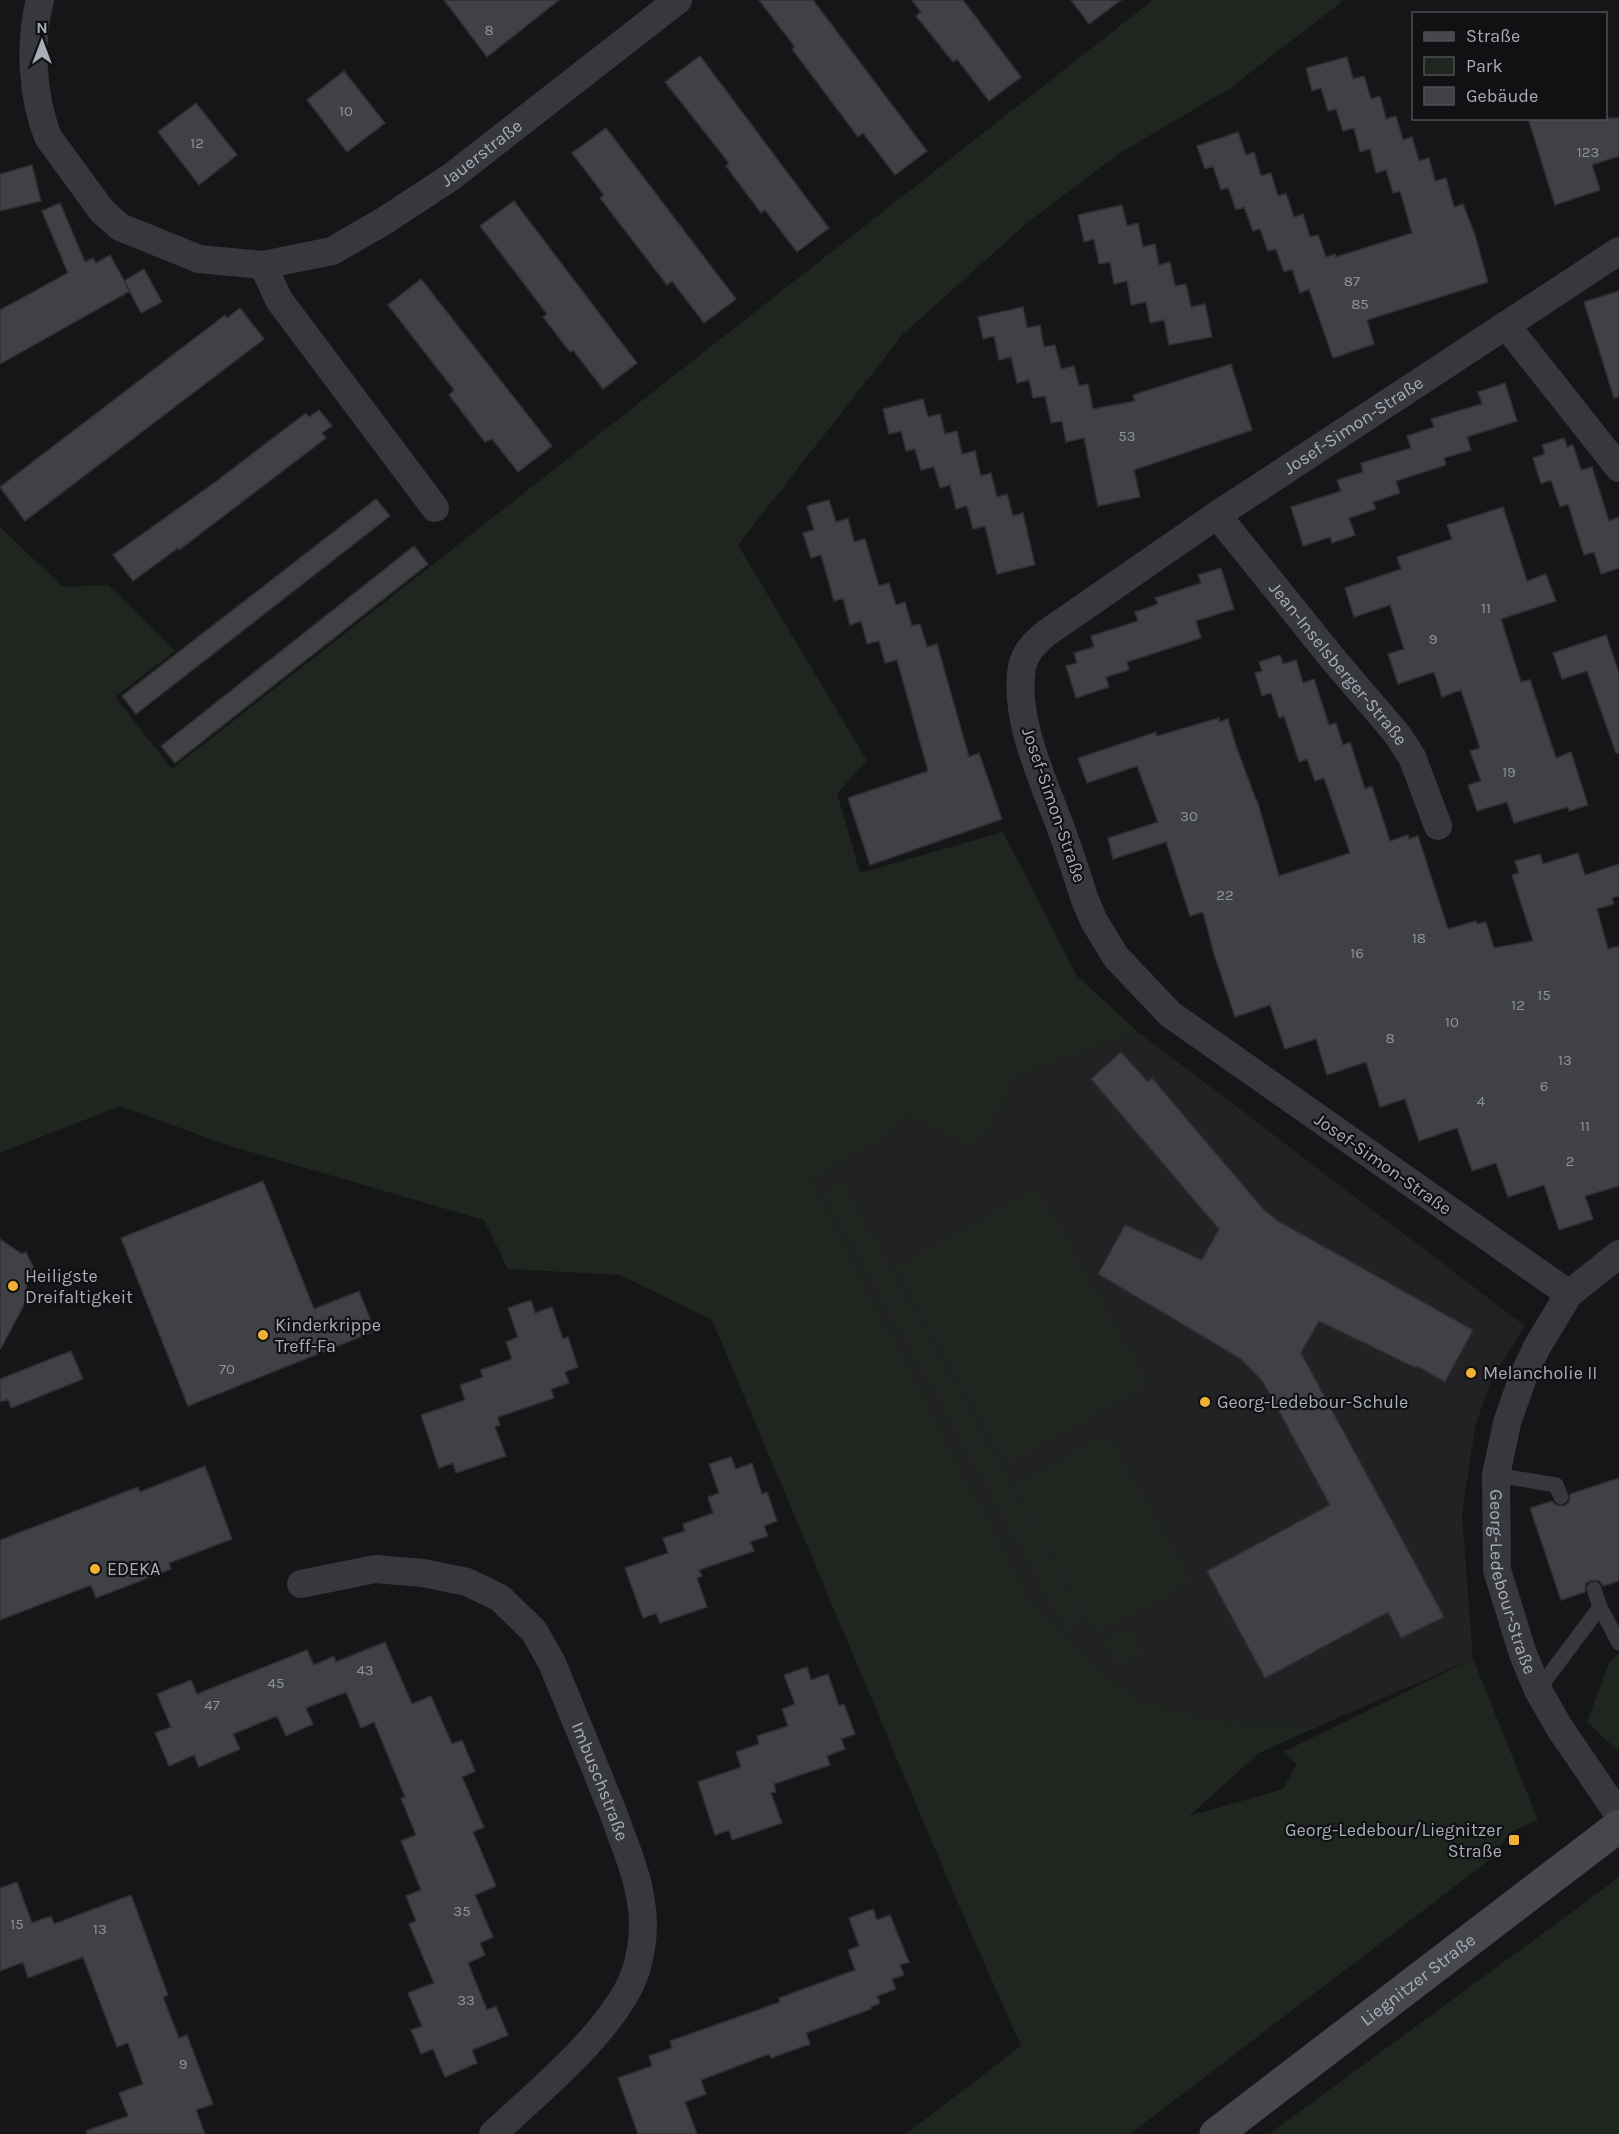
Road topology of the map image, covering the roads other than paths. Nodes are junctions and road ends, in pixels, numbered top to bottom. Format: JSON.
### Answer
{"nodes":[{"id":1,"x":40,"y":0,"type":"edge"},
{"id":2,"x":678,"y":0,"type":"edge"},
{"id":3,"x":1619,"y":251,"type":"edge"},
{"id":4,"x":263,"y":265,"type":"junction"},
{"id":5,"x":1506,"y":324,"type":"junction"},
{"id":6,"x":1619,"y":468,"type":"edge"},
{"id":7,"x":435,"y":508,"type":"dead end"},
{"id":8,"x":1217,"y":515,"type":"junction"},
{"id":9,"x":1438,"y":826,"type":"dead end"},
{"id":10,"x":1619,"y":1254,"type":"edge"},
{"id":11,"x":1569,"y":1293,"type":"junction"},
{"id":12,"x":1496,"y":1475,"type":"junction"},
{"id":13,"x":1561,"y":1497,"type":"dead end"},
{"id":14,"x":301,"y":1584,"type":"dead end"},
{"id":15,"x":1594,"y":1589,"type":"dead end"},
{"id":16,"x":1600,"y":1607,"type":"junction"},
{"id":17,"x":1619,"y":1643,"type":"edge"},
{"id":18,"x":1538,"y":1690,"type":"junction"},
{"id":19,"x":1619,"y":1815,"type":"edge"},
{"id":20,"x":1619,"y":1826,"type":"edge"},
{"id":21,"x":494,"y":2134,"type":"edge"},
{"id":22,"x":1216,"y":2134,"type":"edge"}],
"edges":[{"from":1,"to":4,"type":"street","name":"Jauerstraße"},
{"from":2,"to":4,"type":"street","name":"Jauerstraße"},
{"from":3,"to":5,"type":"street","name":"Josef-Simon-Straße"},
{"from":4,"to":7,"type":"street"},
{"from":5,"to":6,"type":"street"},
{"from":5,"to":8,"type":"street","name":"Josef-Simon-Straße"},
{"from":8,"to":9,"type":"street","name":"Jean-Inselsberger-Straße"},
{"from":8,"to":11,"type":"street","name":"Josef-Simon-Straße"},
{"from":10,"to":11,"type":"street","name":"Georg-Ledebour-Straße"},
{"from":11,"to":12,"type":"street","name":"Georg-Ledebour-Straße"},
{"from":12,"to":13,"type":"lane"},
{"from":12,"to":18,"type":"street","name":"Georg-Ledebour-Straße"},
{"from":14,"to":21,"type":"street","name":"Imbuschstraße"},
{"from":15,"to":16,"type":"lane"},
{"from":16,"to":17,"type":"lane"},
{"from":16,"to":18,"type":"lane"},
{"from":18,"to":19,"type":"street","name":"Georg-Ledebour-Straße"},
{"from":20,"to":22,"type":"main road","name":"Liegnitzer Straße"}]}
